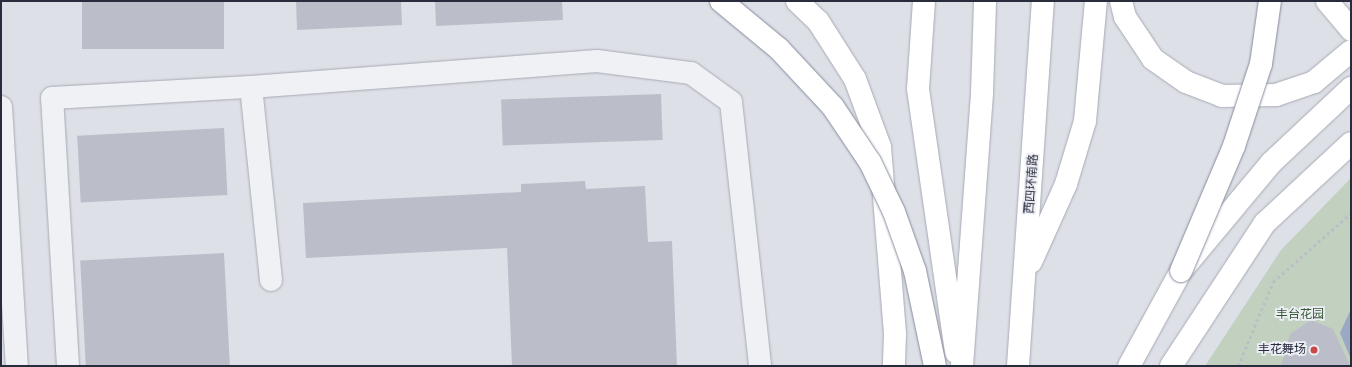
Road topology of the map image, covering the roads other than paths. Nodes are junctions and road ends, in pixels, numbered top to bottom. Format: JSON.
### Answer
{"nodes":[{"id":1,"x":721,"y":1,"type":"edge"},
{"id":2,"x":797,"y":1,"type":"edge"},
{"id":3,"x":924,"y":1,"type":"edge"},
{"id":4,"x":985,"y":1,"type":"edge"},
{"id":5,"x":1043,"y":1,"type":"edge"},
{"id":6,"x":1096,"y":1,"type":"edge"},
{"id":7,"x":1121,"y":1,"type":"edge"},
{"id":8,"x":1270,"y":1,"type":"edge"},
{"id":9,"x":1327,"y":1,"type":"edge"},
{"id":10,"x":1351,"y":30,"type":"edge"},
{"id":11,"x":1351,"y":51,"type":"edge"},
{"id":12,"x":251,"y":87,"type":"junction"},
{"id":13,"x":1351,"y":88,"type":"edge"},
{"id":14,"x":1,"y":107,"type":"edge"},
{"id":15,"x":1351,"y":143,"type":"edge"},
{"id":16,"x":1181,"y":270,"type":"junction"},
{"id":17,"x":271,"y":280,"type":"dead end"},
{"id":18,"x":957,"y":339,"type":"junction"},
{"id":19,"x":18,"y":366,"type":"edge"},
{"id":20,"x":68,"y":366,"type":"edge"},
{"id":21,"x":760,"y":366,"type":"edge"},
{"id":22,"x":894,"y":366,"type":"edge"},
{"id":23,"x":935,"y":366,"type":"edge"},
{"id":24,"x":946,"y":366,"type":"edge"},
{"id":25,"x":955,"y":366,"type":"edge"},
{"id":26,"x":962,"y":366,"type":"edge"},
{"id":27,"x":1018,"y":366,"type":"edge"},
{"id":28,"x":1021,"y":366,"type":"edge"},
{"id":29,"x":1129,"y":366,"type":"edge"},
{"id":30,"x":1171,"y":366,"type":"edge"}],
"edges":[{"from":1,"to":23,"type":"main road","bridge":true},
{"from":2,"to":22,"type":"main road"},
{"from":3,"to":18,"type":"main road"},
{"from":4,"to":26,"type":"main road"},
{"from":5,"to":27,"type":"main road","name":"西四环南路"},
{"from":6,"to":28,"type":"main road"},
{"from":7,"to":11,"type":"main road"},
{"from":8,"to":16,"type":"main road","bridge":true},
{"from":9,"to":10,"type":"main road"},
{"from":12,"to":17,"type":"street"},
{"from":12,"to":20,"type":"street"},
{"from":12,"to":21,"type":"street"},
{"from":13,"to":16,"type":"main road","bridge":true},
{"from":14,"to":19,"type":"street"},
{"from":15,"to":30,"type":"main road"},
{"from":16,"to":29,"type":"main road"},
{"from":18,"to":24,"type":"main road"},
{"from":18,"to":25,"type":"main road"}]}
